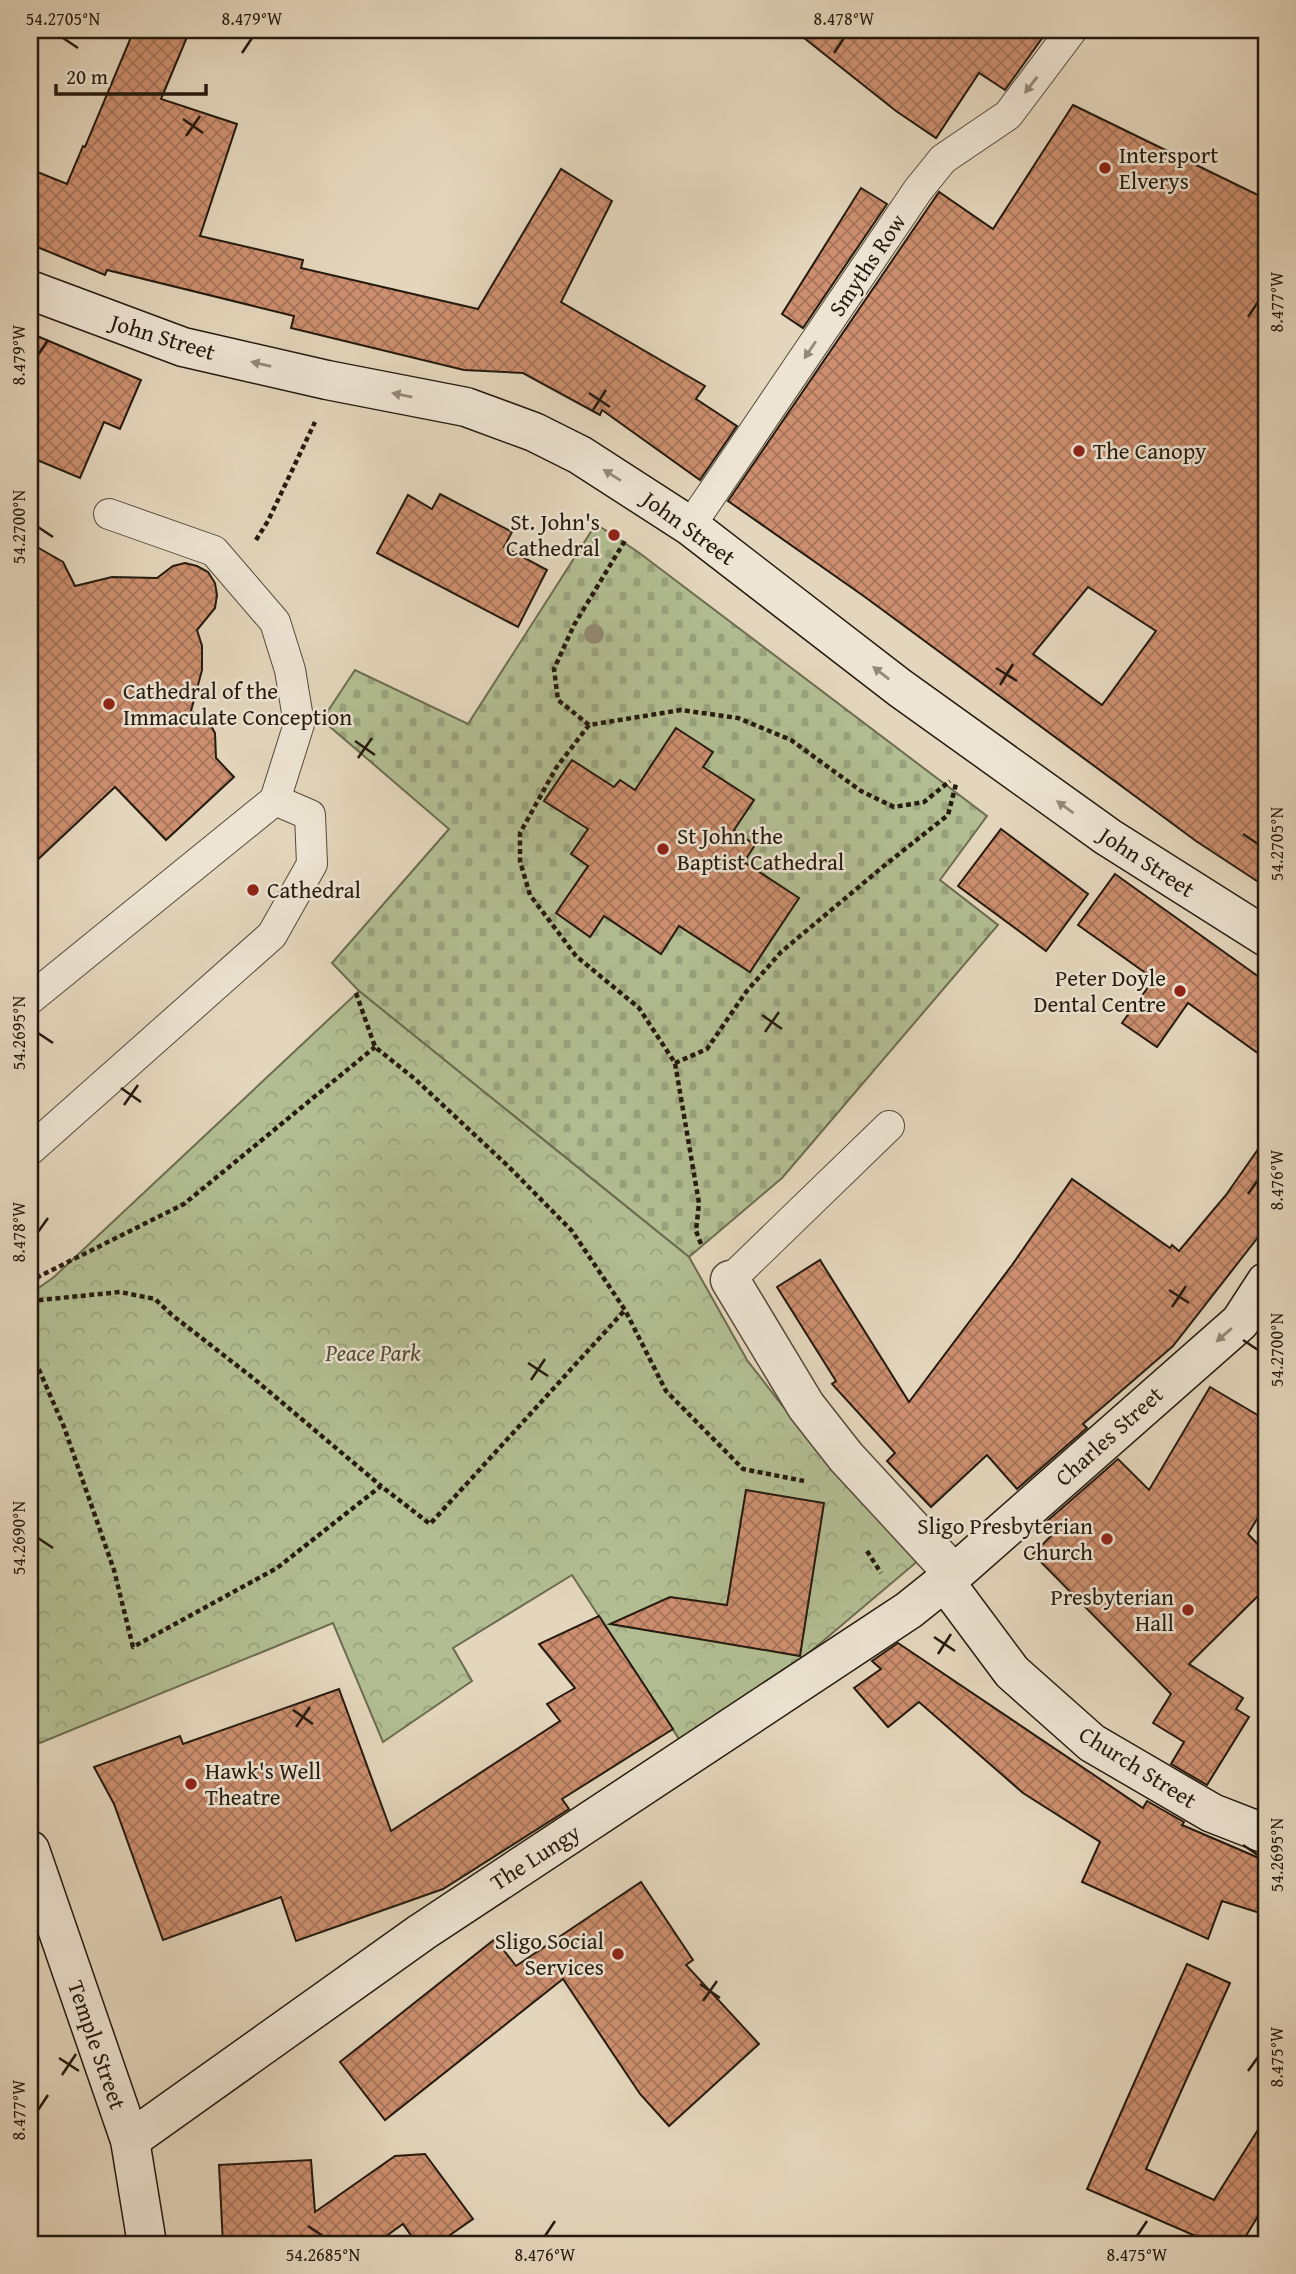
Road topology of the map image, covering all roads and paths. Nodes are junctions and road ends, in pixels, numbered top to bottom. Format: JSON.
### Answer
{"nodes":[{"id":1,"x":1072,"y":30,"type":"edge"},
{"id":2,"x":1222,"y":30,"type":"edge"},
{"id":3,"x":1266,"y":33,"type":"edge"},
{"id":4,"x":30,"y":290,"type":"edge"},
{"id":5,"x":315,"y":422,"type":"dead end"},
{"id":6,"x":653,"y":501,"type":"junction"},
{"id":7,"x":109,"y":514,"type":"dead end"},
{"id":8,"x":268,"y":522,"type":"dead end"},
{"id":9,"x":690,"y":526,"type":"junction"},
{"id":10,"x":589,"y":724,"type":"junction"},
{"id":11,"x":969,"y":759,"type":"junction"},
{"id":12,"x":275,"y":800,"type":"junction"},
{"id":13,"x":1266,"y":937,"type":"edge"},
{"id":14,"x":356,"y":993,"type":"dead end"},
{"id":15,"x":30,"y":999,"type":"edge"},
{"id":16,"x":375,"y":1046,"type":"junction"},
{"id":17,"x":675,"y":1063,"type":"junction"},
{"id":18,"x":889,"y":1126,"type":"dead end"},
{"id":19,"x":30,"y":1150,"type":"edge"},
{"id":20,"x":730,"y":1280,"type":"junction"},
{"id":21,"x":1266,"y":1282,"type":"edge"},
{"id":22,"x":30,"y":1294,"type":"edge"},
{"id":23,"x":30,"y":1300,"type":"edge"},
{"id":24,"x":625,"y":1310,"type":"junction"},
{"id":25,"x":30,"y":1328,"type":"edge"},
{"id":26,"x":814,"y":1483,"type":"dead end"},
{"id":27,"x":381,"y":1486,"type":"junction"},
{"id":28,"x":861,"y":1541,"type":"dead end"},
{"id":29,"x":949,"y":1578,"type":"junction"},
{"id":30,"x":909,"y":1610,"type":"junction"},
{"id":31,"x":1266,"y":1834,"type":"edge"},
{"id":32,"x":30,"y":1850,"type":"edge"},
{"id":33,"x":130,"y":2140,"type":"junction"},
{"id":34,"x":147,"y":2244,"type":"edge"}],
"edges":[{"from":1,"to":9,"type":"lane","name":"Smyths Row","one_way":true},
{"from":2,"to":3,"type":"path"},
{"from":6,"to":4,"type":"street","name":"John Street","one_way":true},
{"from":5,"to":8,"type":"path"},
{"from":6,"to":9,"type":"street","name":"John Street"},
{"from":6,"to":10,"type":"path"},
{"from":7,"to":12,"type":"lane"},
{"from":11,"to":9,"type":"street","name":"John Street","one_way":true},
{"from":10,"to":11,"type":"path"},
{"from":10,"to":17,"type":"path"},
{"from":13,"to":11,"type":"street","name":"John Street","one_way":true},
{"from":11,"to":17,"type":"path"},
{"from":12,"to":15,"type":"lane"},
{"from":12,"to":19,"type":"lane"},
{"from":14,"to":16,"type":"path"},
{"from":16,"to":22,"type":"path"},
{"from":16,"to":24,"type":"path"},
{"from":17,"to":20,"type":"path"},
{"from":18,"to":20,"type":"lane"},
{"from":20,"to":29,"type":"street","name":"Church Street"},
{"from":21,"to":29,"type":"street","name":"Charles Street","one_way":true},
{"from":23,"to":27,"type":"path"},
{"from":24,"to":26,"type":"path"},
{"from":24,"to":27,"type":"path"},
{"from":25,"to":27,"type":"path"},
{"from":28,"to":30,"type":"path"},
{"from":29,"to":30,"type":"street","name":"The Lungy"},
{"from":29,"to":31,"type":"street","name":"Church Street"},
{"from":30,"to":33,"type":"street","name":"The Lungy"},
{"from":32,"to":33,"type":"street","name":"Temple Street"},
{"from":33,"to":34,"type":"street","name":"Temple Street"}]}
